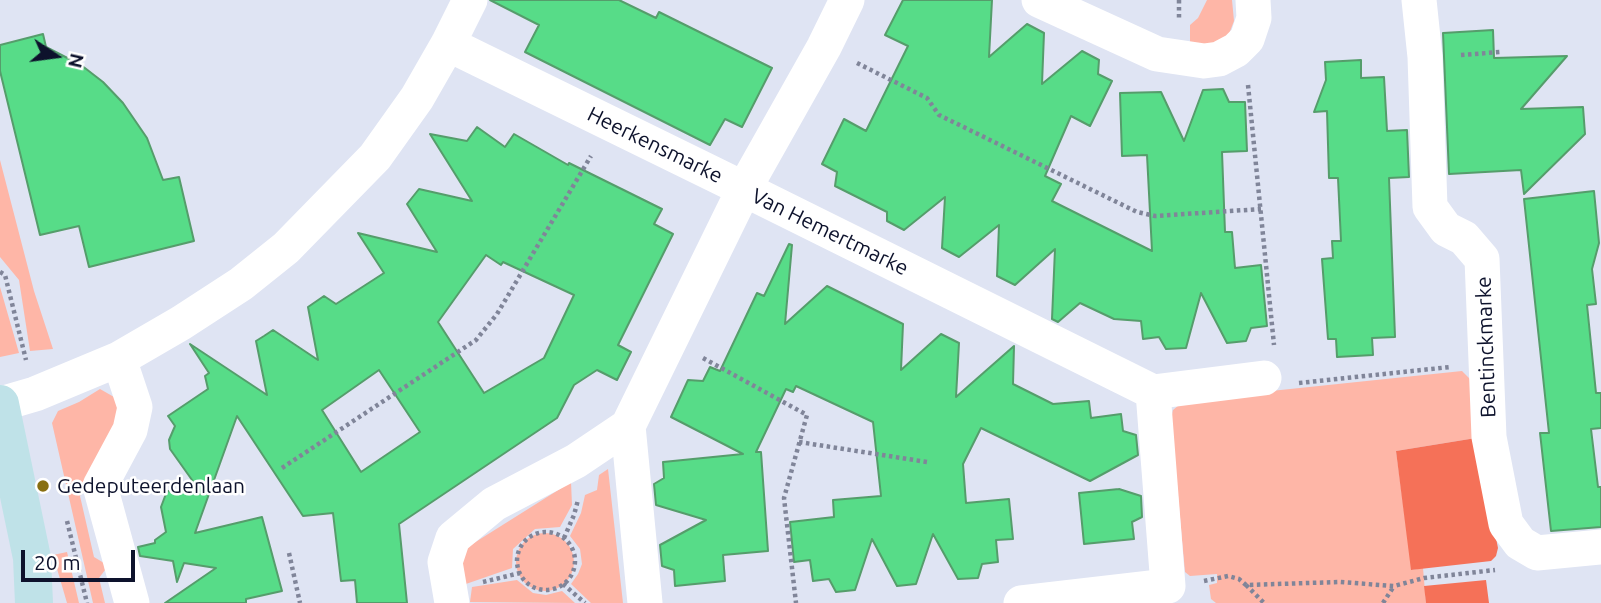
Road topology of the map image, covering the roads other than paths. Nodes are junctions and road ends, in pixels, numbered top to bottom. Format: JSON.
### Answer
{"nodes":[{"id":1,"x":470,"y":0,"type":"edge"},
{"id":2,"x":847,"y":0,"type":"edge"},
{"id":3,"x":1039,"y":0,"type":"edge"},
{"id":4,"x":1253,"y":0,"type":"edge"},
{"id":5,"x":1419,"y":0,"type":"edge"},
{"id":6,"x":448,"y":44,"type":"junction"},
{"id":7,"x":744,"y":189,"type":"junction"},
{"id":8,"x":119,"y":359,"type":"junction"},
{"id":9,"x":1270,"y":378,"type":"road end"},
{"id":10,"x":1153,"y":392,"type":"junction"},
{"id":11,"x":12,"y":400,"type":"edge"},
{"id":12,"x":628,"y":426,"type":"junction"},
{"id":13,"x":1601,"y":547,"type":"edge"},
{"id":14,"x":32,"y":558,"type":"junction"},
{"id":15,"x":34,"y":603,"type":"edge"},
{"id":16,"x":52,"y":603,"type":"edge"},
{"id":17,"x":132,"y":603,"type":"edge"},
{"id":18,"x":452,"y":603,"type":"edge"},
{"id":19,"x":645,"y":603,"type":"edge"},
{"id":20,"x":1021,"y":603,"type":"edge"}],
"edges":[{"from":1,"to":6,"type":"street"},
{"from":2,"to":7,"type":"street","name":"Heerkensmarke"},
{"from":3,"to":4,"type":"street"},
{"from":5,"to":13,"type":"street","name":"Bentinckmarke"},
{"from":6,"to":7,"type":"street","name":"Heerkensmarke"},
{"from":6,"to":8,"type":"street"},
{"from":7,"to":10,"type":"street","name":"Van Hemertmarke"},
{"from":7,"to":12,"type":"street","name":"Van Hemertmarke"},
{"from":8,"to":11,"type":"street"},
{"from":8,"to":17,"type":"street"},
{"from":9,"to":10,"type":"street"},
{"from":10,"to":20,"type":"street"},
{"from":11,"to":14,"type":"street"},
{"from":12,"to":18,"type":"street","name":"Van Hemertmarke"},
{"from":12,"to":19,"type":"street"},
{"from":14,"to":15,"type":"street"},
{"from":14,"to":16,"type":"street"}]}
